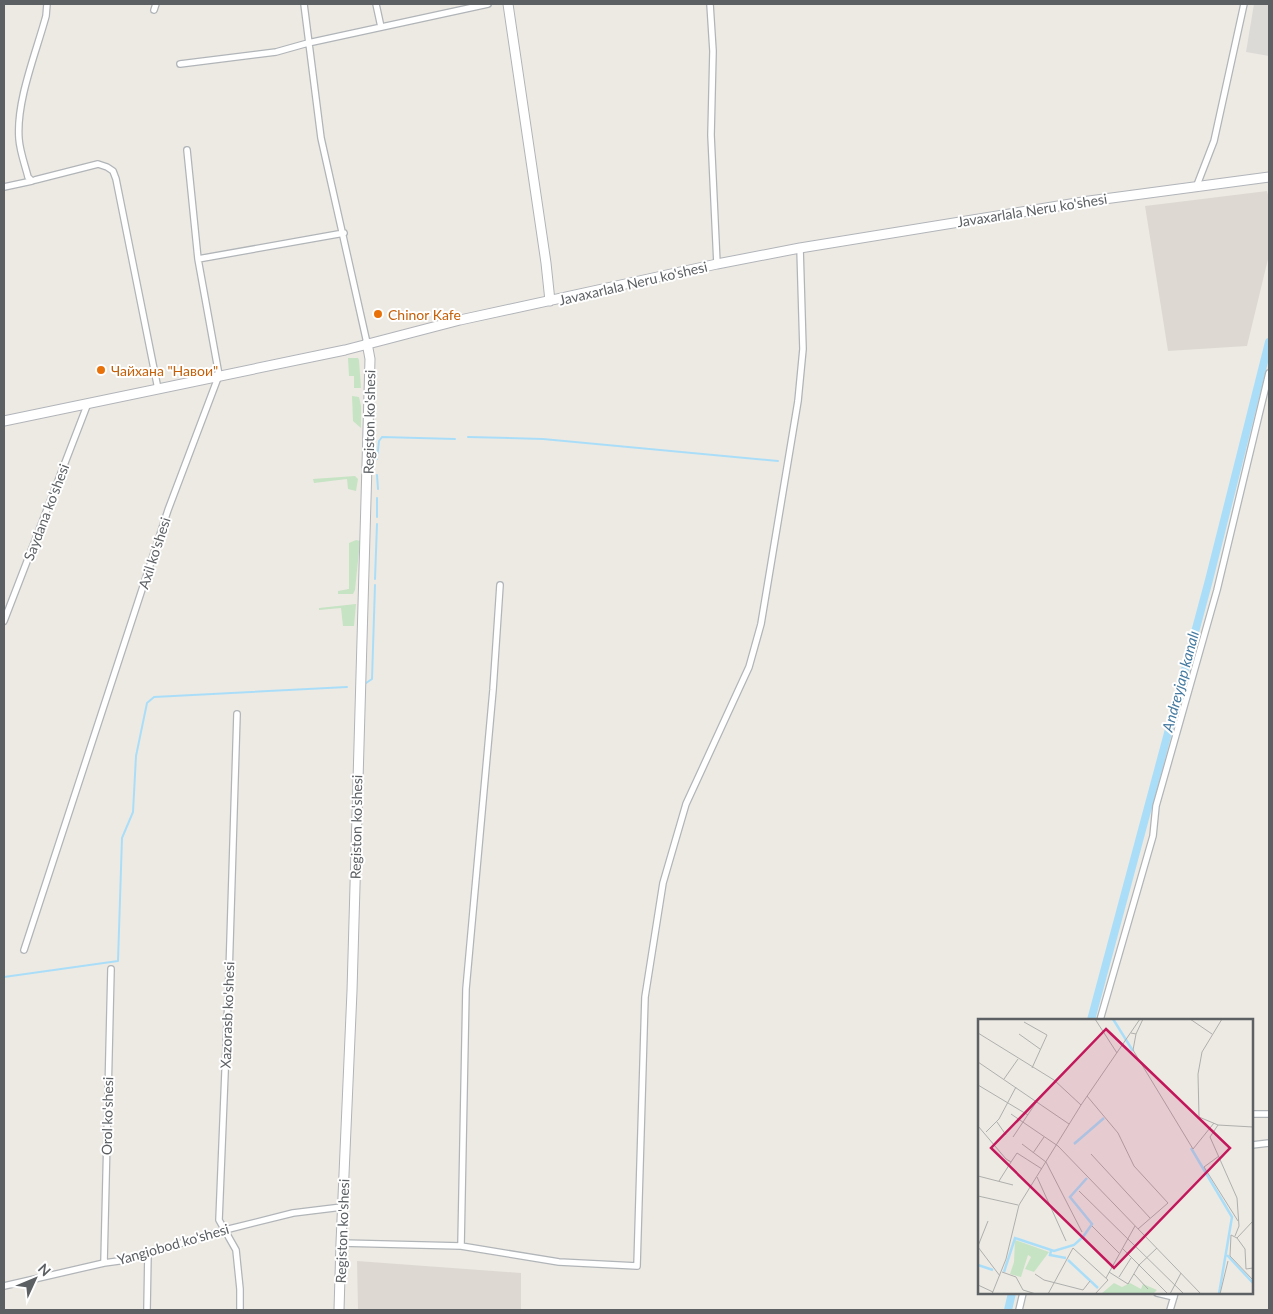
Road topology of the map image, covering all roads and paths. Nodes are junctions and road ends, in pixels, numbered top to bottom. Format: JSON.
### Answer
{"nodes":[{"id":1,"x":48,"y":4,"type":"edge"},
{"id":2,"x":304,"y":4,"type":"edge"},
{"id":3,"x":376,"y":4,"type":"edge"},
{"id":4,"x":488,"y":4,"type":"edge"},
{"id":5,"x":508,"y":4,"type":"edge"},
{"id":6,"x":710,"y":4,"type":"edge"},
{"id":7,"x":1244,"y":4,"type":"edge"},
{"id":8,"x":381,"y":27,"type":"junction"},
{"id":9,"x":308,"y":43,"type":"junction"},
{"id":10,"x":180,"y":64,"type":"dead end"},
{"id":11,"x":187,"y":150,"type":"dead end"},
{"id":12,"x":1269,"y":176,"type":"edge"},
{"id":13,"x":32,"y":181,"type":"junction"},
{"id":14,"x":1197,"y":185,"type":"junction"},
{"id":15,"x":4,"y":187,"type":"edge"},
{"id":16,"x":344,"y":233,"type":"junction"},
{"id":17,"x":800,"y":248,"type":"junction"},
{"id":18,"x":198,"y":259,"type":"junction"},
{"id":19,"x":716,"y":264,"type":"junction"},
{"id":20,"x":550,"y":301,"type":"junction"},
{"id":21,"x":367,"y":343,"type":"junction"},
{"id":22,"x":1269,"y":373,"type":"edge"},
{"id":23,"x":219,"y":376,"type":"junction"},
{"id":24,"x":158,"y":389,"type":"junction"},
{"id":25,"x":88,"y":402,"type":"junction"},
{"id":26,"x":4,"y":421,"type":"edge"},
{"id":27,"x":500,"y":585,"type":"dead end"},
{"id":28,"x":4,"y":621,"type":"edge"},
{"id":29,"x":237,"y":714,"type":"dead end"},
{"id":30,"x":24,"y":950,"type":"dead end"},
{"id":31,"x":111,"y":969,"type":"dead end"},
{"id":32,"x":1100,"y":1019,"type":"edge"},
{"id":33,"x":1253,"y":1114,"type":"edge"},
{"id":34,"x":1269,"y":1114,"type":"edge"},
{"id":35,"x":1269,"y":1143,"type":"edge"},
{"id":36,"x":1253,"y":1146,"type":"edge"},
{"id":37,"x":342,"y":1207,"type":"junction"},
{"id":38,"x":225,"y":1230,"type":"junction"},
{"id":39,"x":341,"y":1243,"type":"junction"},
{"id":40,"x":461,"y":1246,"type":"junction"},
{"id":41,"x":148,"y":1253,"type":"junction"},
{"id":42,"x":104,"y":1263,"type":"junction"},
{"id":43,"x":4,"y":1286,"type":"edge"},
{"id":44,"x":1023,"y":1294,"type":"edge"},
{"id":45,"x":1174,"y":1295,"type":"edge"},
{"id":46,"x":147,"y":1310,"type":"edge"},
{"id":47,"x":240,"y":1310,"type":"edge"},
{"id":48,"x":339,"y":1310,"type":"edge"},
{"id":49,"x":1019,"y":1310,"type":"edge"},
{"id":50,"x":1170,"y":1310,"type":"edge"}],
"edges":[{"from":1,"to":13,"type":"street"},
{"from":2,"to":9,"type":"street"},
{"from":3,"to":8,"type":"street"},
{"from":4,"to":8,"type":"street"},
{"from":5,"to":20,"type":"street"},
{"from":6,"to":19,"type":"street"},
{"from":7,"to":14,"type":"street"},
{"from":8,"to":9,"type":"street"},
{"from":9,"to":10,"type":"street"},
{"from":9,"to":16,"type":"street"},
{"from":11,"to":18,"type":"street"},
{"from":12,"to":14,"type":"street","name":"Javaxarlala Neru ko'shesi"},
{"from":13,"to":15,"type":"street"},
{"from":13,"to":24,"type":"street"},
{"from":14,"to":17,"type":"street","name":"Javaxarlala Neru ko'shesi"},
{"from":16,"to":18,"type":"street"},
{"from":16,"to":21,"type":"street"},
{"from":17,"to":19,"type":"street","name":"Javaxarlala Neru ko'shesi"},
{"from":17,"to":40,"type":"street"},
{"from":18,"to":23,"type":"street"},
{"from":19,"to":20,"type":"street","name":"Javaxarlala Neru ko'shesi"},
{"from":20,"to":21,"type":"street","name":"Javaxarlala Neru ko'shesi"},
{"from":21,"to":23,"type":"street","name":"Javaxarlala Neru ko'shesi"},
{"from":21,"to":37,"type":"street","name":"Registon ko'shesi"},
{"from":22,"to":32,"type":"street"},
{"from":23,"to":24,"type":"street","name":"Javaxarlala Neru ko'shesi"},
{"from":23,"to":30,"type":"street","name":"Axil ko'shesi"},
{"from":24,"to":25,"type":"street","name":"Javaxarlala Neru ko'shesi"},
{"from":25,"to":26,"type":"street","name":"Javaxarlala Neru ko'shesi"},
{"from":25,"to":28,"type":"street","name":"Saydana ko'shesi"},
{"from":27,"to":40,"type":"street"},
{"from":29,"to":38,"type":"street","name":"Xazorasb ko'shesi"},
{"from":31,"to":42,"type":"street","name":"Orol ko'shesi"},
{"from":33,"to":34,"type":"street"},
{"from":35,"to":36,"type":"street"},
{"from":37,"to":38,"type":"street","name":"Yangiobod ko'shesi"},
{"from":37,"to":39,"type":"street","name":"Registon ko'shesi"},
{"from":38,"to":41,"type":"street","name":"Yangiobod ko'shesi"},
{"from":38,"to":47,"type":"street","name":"Xazorasb ko'shesi"},
{"from":39,"to":40,"type":"street"},
{"from":39,"to":48,"type":"street","name":"Registon ko'shesi"},
{"from":41,"to":42,"type":"street","name":"Yangiobod ko'shesi"},
{"from":41,"to":46,"type":"street"},
{"from":42,"to":43,"type":"street","name":"Yangiobod ko'shesi"},
{"from":44,"to":49,"type":"street"},
{"from":45,"to":50,"type":"street"}]}
